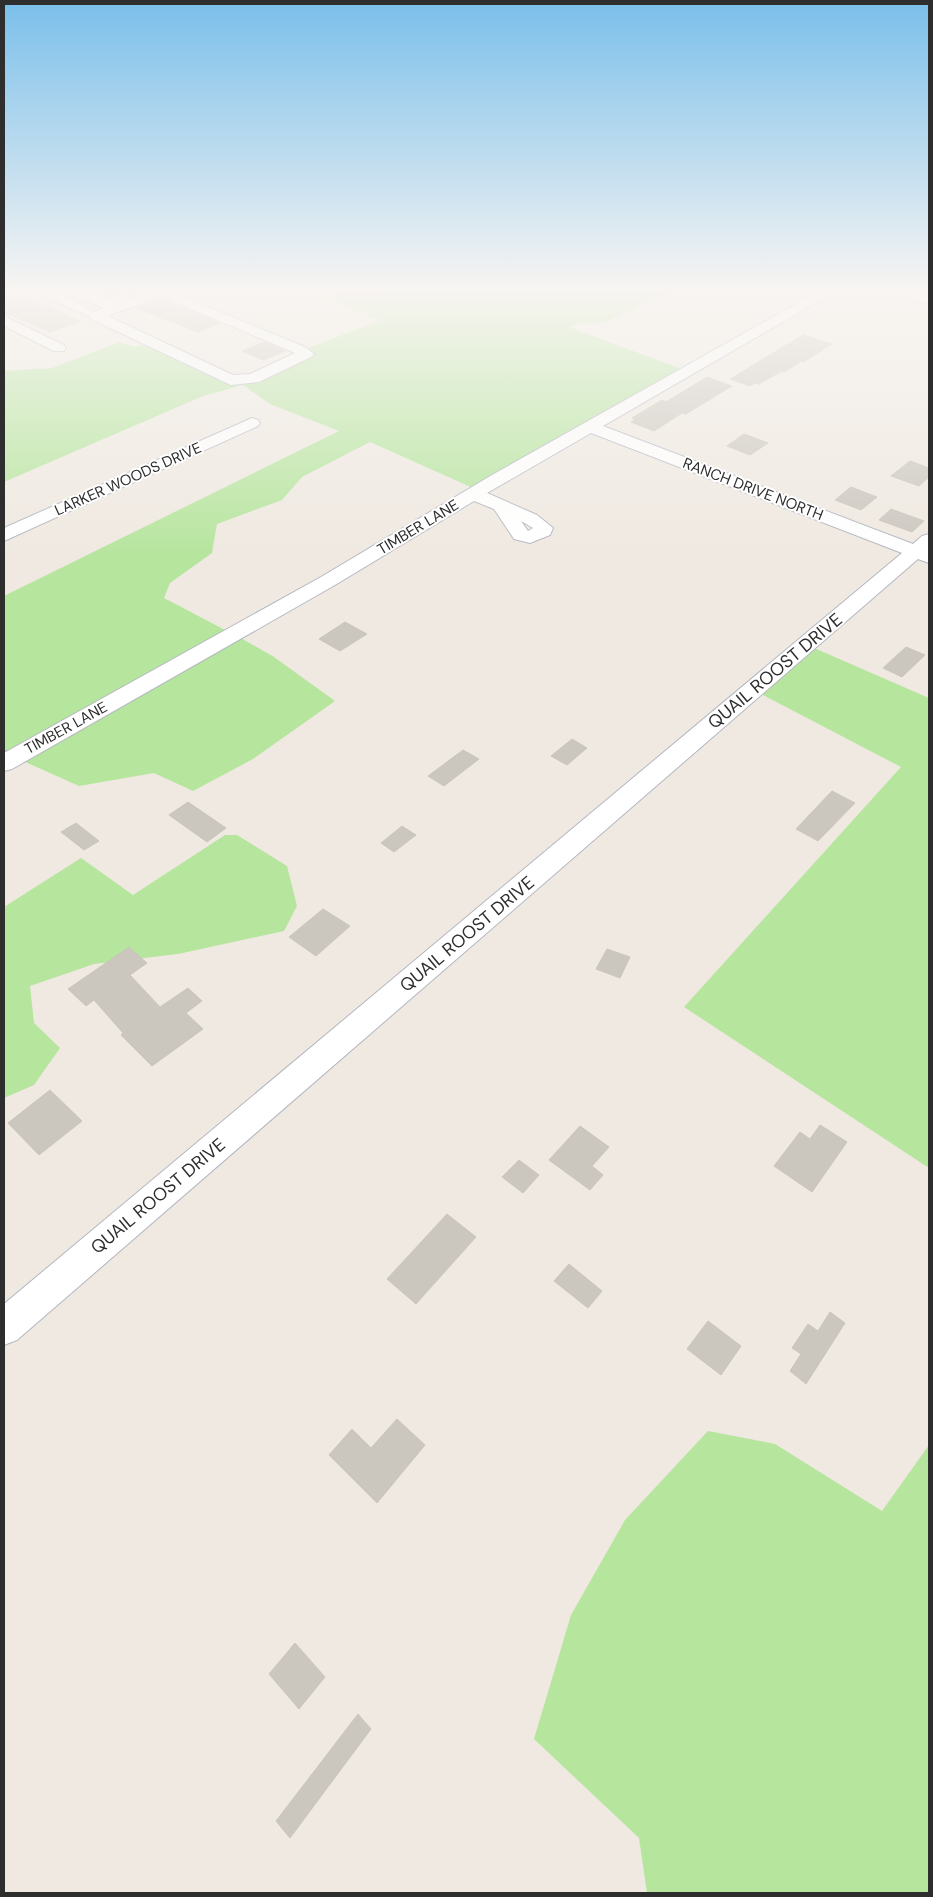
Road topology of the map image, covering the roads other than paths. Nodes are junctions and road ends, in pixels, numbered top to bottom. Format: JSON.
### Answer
{"nodes":[{"id":1,"x":228,"y":379,"type":"edge"},
{"id":2,"x":247,"y":379,"type":"edge"},
{"id":3,"x":676,"y":379,"type":"edge"},
{"id":4,"x":252,"y":423,"type":"dead end"},
{"id":5,"x":591,"y":427,"type":"junction"},
{"id":6,"x":474,"y":494,"type":"junction"},
{"id":7,"x":502,"y":507,"type":"dead end"},
{"id":8,"x":4,"y":535,"type":"edge"},
{"id":9,"x":925,"y":550,"type":"edge"},
{"id":10,"x":4,"y":763,"type":"edge"},
{"id":11,"x":4,"y":1327,"type":"edge"}],
"edges":[{"from":1,"to":2,"type":"street"},
{"from":3,"to":5,"type":"street","name":"TIMBER LANE"},
{"from":4,"to":8,"type":"street","name":"LARKER WOODS DRIVE"},
{"from":5,"to":6,"type":"street","name":"TIMBER LANE"},
{"from":5,"to":9,"type":"street","name":"RANCH DRIVE NORTH"},
{"from":6,"to":7,"type":"street"},
{"from":6,"to":10,"type":"street","name":"TIMBER LANE"},
{"from":9,"to":11,"type":"street","name":"QUAIL ROOST DRIVE"}]}
